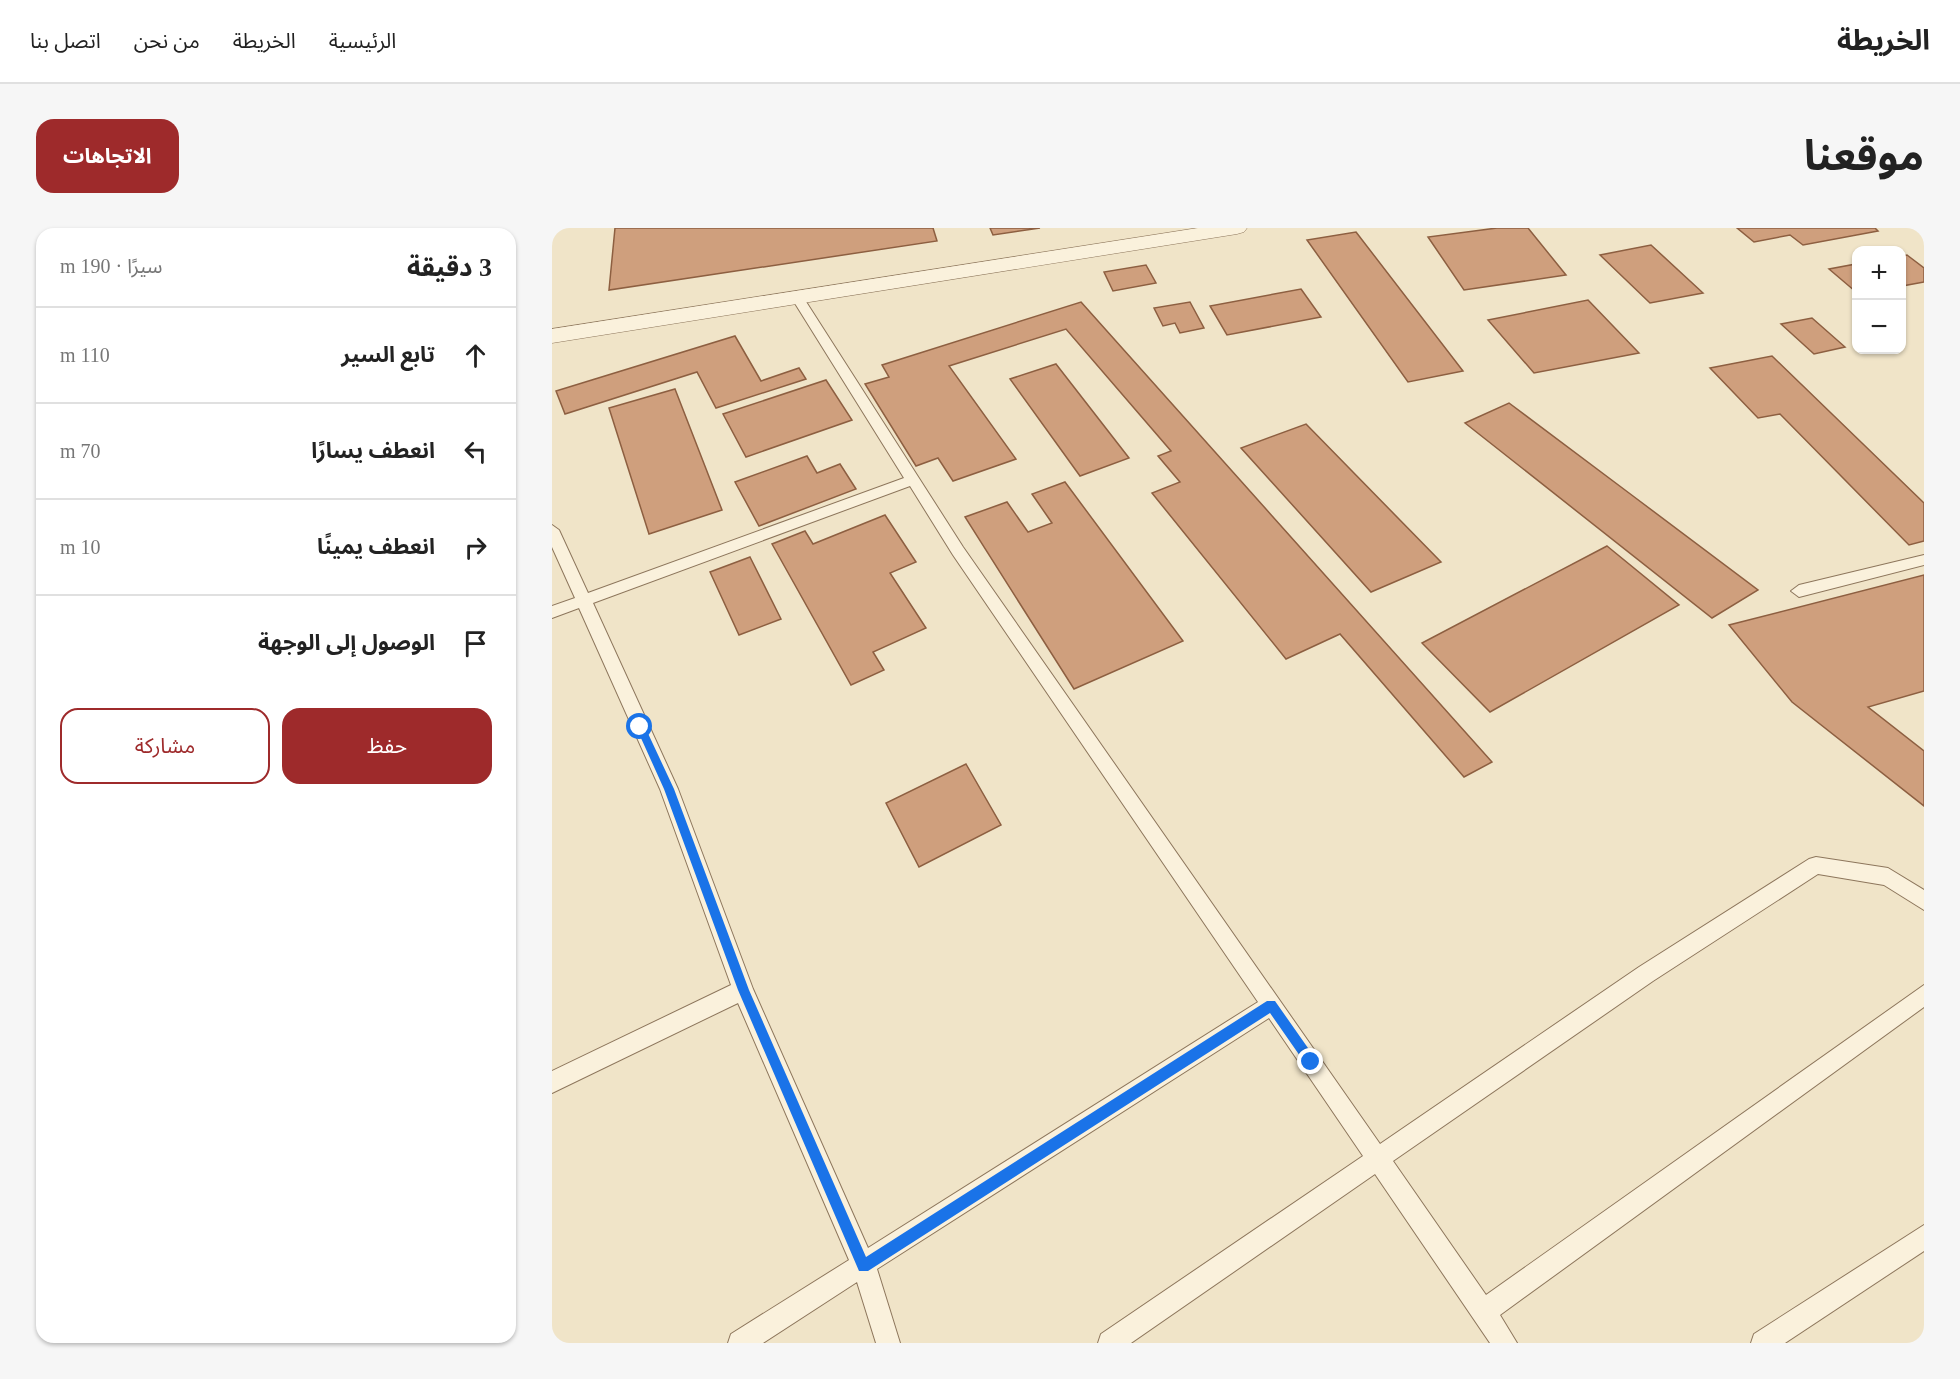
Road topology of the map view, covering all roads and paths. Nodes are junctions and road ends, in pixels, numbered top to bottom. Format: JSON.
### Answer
{"nodes":[{"id":1,"x":1237,"y":228,"type":"edge"},
{"id":2,"x":797,"y":297,"type":"junction"},
{"id":3,"x":552,"y":336,"type":"edge"},
{"id":4,"x":913,"y":480,"type":"junction"},
{"id":5,"x":552,"y":530,"type":"edge"},
{"id":6,"x":1924,"y":560,"type":"edge"},
{"id":7,"x":1799,"y":591,"type":"dead end"},
{"id":8,"x":583,"y":602,"type":"junction"},
{"id":9,"x":552,"y":612,"type":"edge"},
{"id":10,"x":1924,"y":901,"type":"edge"},
{"id":11,"x":743,"y":990,"type":"junction"},
{"id":12,"x":1924,"y":995,"type":"edge"},
{"id":13,"x":1271,"y":1005,"type":"junction"},
{"id":14,"x":552,"y":1082,"type":"edge"},
{"id":15,"x":1377,"y":1158,"type":"junction"},
{"id":16,"x":1924,"y":1237,"type":"edge"},
{"id":17,"x":864,"y":1266,"type":"junction"},
{"id":18,"x":1483,"y":1312,"type":"junction"},
{"id":19,"x":740,"y":1343,"type":"edge"},
{"id":20,"x":888,"y":1343,"type":"edge"},
{"id":21,"x":1110,"y":1343,"type":"edge"},
{"id":22,"x":1505,"y":1343,"type":"edge"},
{"id":23,"x":1763,"y":1343,"type":"edge"}],
"edges":[{"from":1,"to":2,"type":"street"},
{"from":2,"to":3,"type":"street"},
{"from":2,"to":4,"type":"lane"},
{"from":4,"to":8,"type":"lane"},
{"from":4,"to":13,"type":"lane"},
{"from":5,"to":8,"type":"lane"},
{"from":6,"to":7,"type":"lane"},
{"from":8,"to":9,"type":"lane"},
{"from":8,"to":11,"type":"lane"},
{"from":10,"to":15,"type":"lane"},
{"from":11,"to":14,"type":"lane"},
{"from":11,"to":17,"type":"lane"},
{"from":12,"to":18,"type":"lane"},
{"from":13,"to":15,"type":"lane"},
{"from":13,"to":17,"type":"lane"},
{"from":15,"to":18,"type":"lane"},
{"from":15,"to":21,"type":"lane"},
{"from":16,"to":23,"type":"lane"},
{"from":17,"to":19,"type":"lane"},
{"from":17,"to":20,"type":"lane"},
{"from":18,"to":22,"type":"lane"}]}
